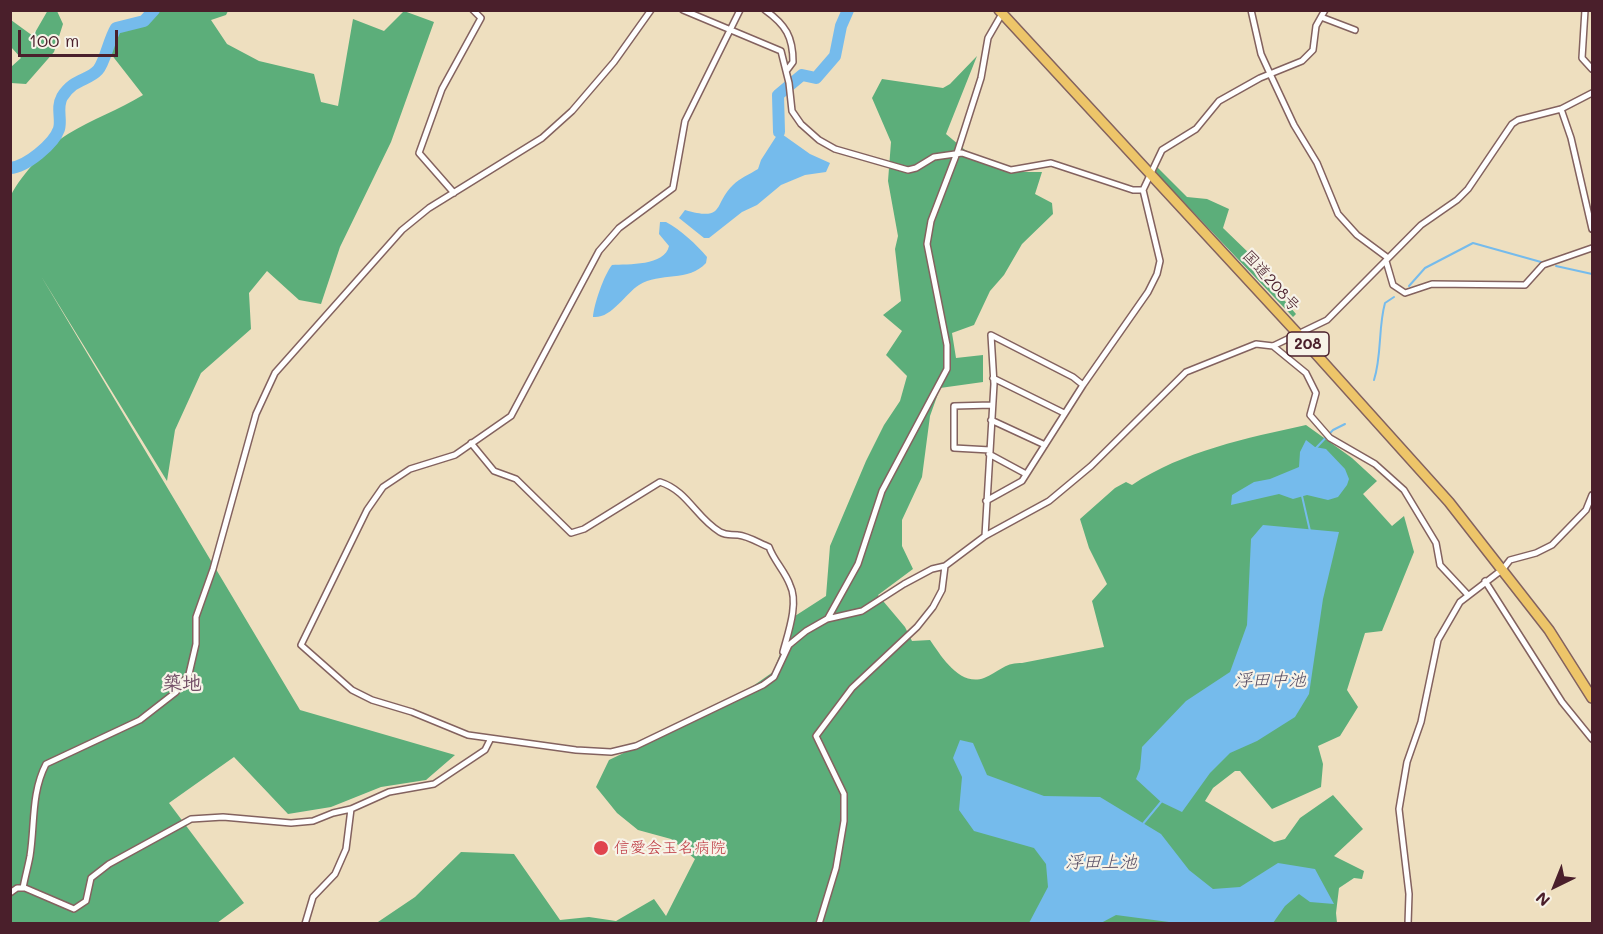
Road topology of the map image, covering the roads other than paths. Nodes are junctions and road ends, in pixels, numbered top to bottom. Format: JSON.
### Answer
{"nodes":[{"id":1,"x":472,"y":10,"type":"edge"},
{"id":2,"x":651,"y":10,"type":"edge"},
{"id":3,"x":683,"y":10,"type":"edge"},
{"id":4,"x":740,"y":10,"type":"edge"},
{"id":5,"x":765,"y":10,"type":"edge"},
{"id":6,"x":1251,"y":10,"type":"edge"},
{"id":7,"x":1325,"y":10,"type":"edge"},
{"id":8,"x":1585,"y":10,"type":"edge"},
{"id":9,"x":1002,"y":12,"type":"edge"},
{"id":10,"x":1321,"y":17,"type":"junction"},
{"id":11,"x":731,"y":30,"type":"junction"},
{"id":12,"x":1355,"y":30,"type":"dead end"},
{"id":13,"x":1593,"y":69,"type":"edge"},
{"id":14,"x":787,"y":70,"type":"junction"},
{"id":15,"x":1270,"y":74,"type":"junction"},
{"id":16,"x":1593,"y":93,"type":"edge"},
{"id":17,"x":1561,"y":109,"type":"junction"},
{"id":18,"x":957,"y":153,"type":"junction"},
{"id":19,"x":1151,"y":173,"type":"junction"},
{"id":20,"x":1143,"y":190,"type":"junction"},
{"id":21,"x":454,"y":193,"type":"junction"},
{"id":22,"x":1593,"y":229,"type":"edge"},
{"id":23,"x":1593,"y":248,"type":"edge"},
{"id":24,"x":1387,"y":259,"type":"junction"},
{"id":25,"x":1298,"y":334,"type":"junction"},
{"id":26,"x":1273,"y":346,"type":"junction"},
{"id":27,"x":993,"y":378,"type":"junction"},
{"id":28,"x":1083,"y":385,"type":"junction"},
{"id":29,"x":992,"y":405,"type":"junction"},
{"id":30,"x":1064,"y":413,"type":"junction"},
{"id":31,"x":991,"y":420,"type":"junction"},
{"id":32,"x":471,"y":443,"type":"junction"},
{"id":33,"x":1045,"y":445,"type":"junction"},
{"id":34,"x":990,"y":452,"type":"junction"},
{"id":35,"x":1026,"y":474,"type":"junction"},
{"id":36,"x":1593,"y":495,"type":"edge"},
{"id":37,"x":986,"y":501,"type":"junction"},
{"id":38,"x":985,"y":536,"type":"junction"},
{"id":39,"x":945,"y":566,"type":"junction"},
{"id":40,"x":1503,"y":569,"type":"junction"},
{"id":41,"x":1485,"y":581,"type":"junction"},
{"id":42,"x":1468,"y":595,"type":"junction"},
{"id":43,"x":827,"y":619,"type":"junction"},
{"id":44,"x":778,"y":667,"type":"junction"},
{"id":45,"x":1593,"y":698,"type":"edge"},
{"id":46,"x":1593,"y":739,"type":"edge"},
{"id":47,"x":490,"y":740,"type":"junction"},
{"id":48,"x":351,"y":809,"type":"junction"},
{"id":49,"x":23,"y":888,"type":"junction"},
{"id":50,"x":10,"y":893,"type":"edge"},
{"id":51,"x":305,"y":924,"type":"edge"},
{"id":52,"x":819,"y":924,"type":"edge"},
{"id":53,"x":1408,"y":924,"type":"edge"}],
"edges":[{"from":1,"to":21,"type":"street"},
{"from":2,"to":21,"type":"street"},
{"from":3,"to":11,"type":"street"},
{"from":4,"to":11,"type":"street"},
{"from":5,"to":14,"type":"street"},
{"from":6,"to":15,"type":"street"},
{"from":7,"to":10,"type":"street"},
{"from":8,"to":13,"type":"street"},
{"from":9,"to":18,"type":"street"},
{"from":9,"to":19,"type":"highway","name":"国道208号","number":"208"},
{"from":10,"to":12,"type":"street"},
{"from":10,"to":15,"type":"street"},
{"from":11,"to":14,"type":"street"},
{"from":11,"to":32,"type":"street"},
{"from":14,"to":18,"type":"street"},
{"from":15,"to":19,"type":"street"},
{"from":15,"to":24,"type":"street"},
{"from":16,"to":17,"type":"street"},
{"from":17,"to":22,"type":"street"},
{"from":17,"to":24,"type":"street"},
{"from":18,"to":20,"type":"street"},
{"from":18,"to":43,"type":"street"},
{"from":19,"to":20,"type":"street"},
{"from":19,"to":25,"type":"highway","name":"国道208号","number":"208"},
{"from":20,"to":28,"type":"street"},
{"from":21,"to":49,"type":"street"},
{"from":23,"to":24,"type":"street"},
{"from":24,"to":25,"type":"street"},
{"from":25,"to":26,"type":"street"},
{"from":25,"to":40,"type":"highway","name":"国道208号","number":"208"},
{"from":26,"to":38,"type":"street"},
{"from":26,"to":42,"type":"street"},
{"from":27,"to":28,"type":"street"},
{"from":27,"to":29,"type":"street"},
{"from":27,"to":30,"type":"street"},
{"from":28,"to":30,"type":"street"},
{"from":29,"to":31,"type":"street"},
{"from":29,"to":34,"type":"street"},
{"from":30,"to":33,"type":"street"},
{"from":31,"to":33,"type":"street"},
{"from":31,"to":34,"type":"street"},
{"from":32,"to":44,"type":"street"},
{"from":32,"to":47,"type":"street"},
{"from":33,"to":35,"type":"street"},
{"from":34,"to":35,"type":"street"},
{"from":34,"to":37,"type":"street"},
{"from":35,"to":37,"type":"street"},
{"from":36,"to":40,"type":"street"},
{"from":37,"to":38,"type":"street"},
{"from":38,"to":39,"type":"street"},
{"from":39,"to":43,"type":"street"},
{"from":39,"to":52,"type":"street"},
{"from":40,"to":41,"type":"street"},
{"from":40,"to":45,"type":"highway","name":"国道208号","number":"208"},
{"from":41,"to":42,"type":"street"},
{"from":41,"to":46,"type":"street"},
{"from":42,"to":53,"type":"street"},
{"from":43,"to":44,"type":"street"},
{"from":44,"to":47,"type":"street"},
{"from":47,"to":48,"type":"street"},
{"from":48,"to":49,"type":"street"},
{"from":48,"to":51,"type":"street"},
{"from":49,"to":50,"type":"street"}]}
